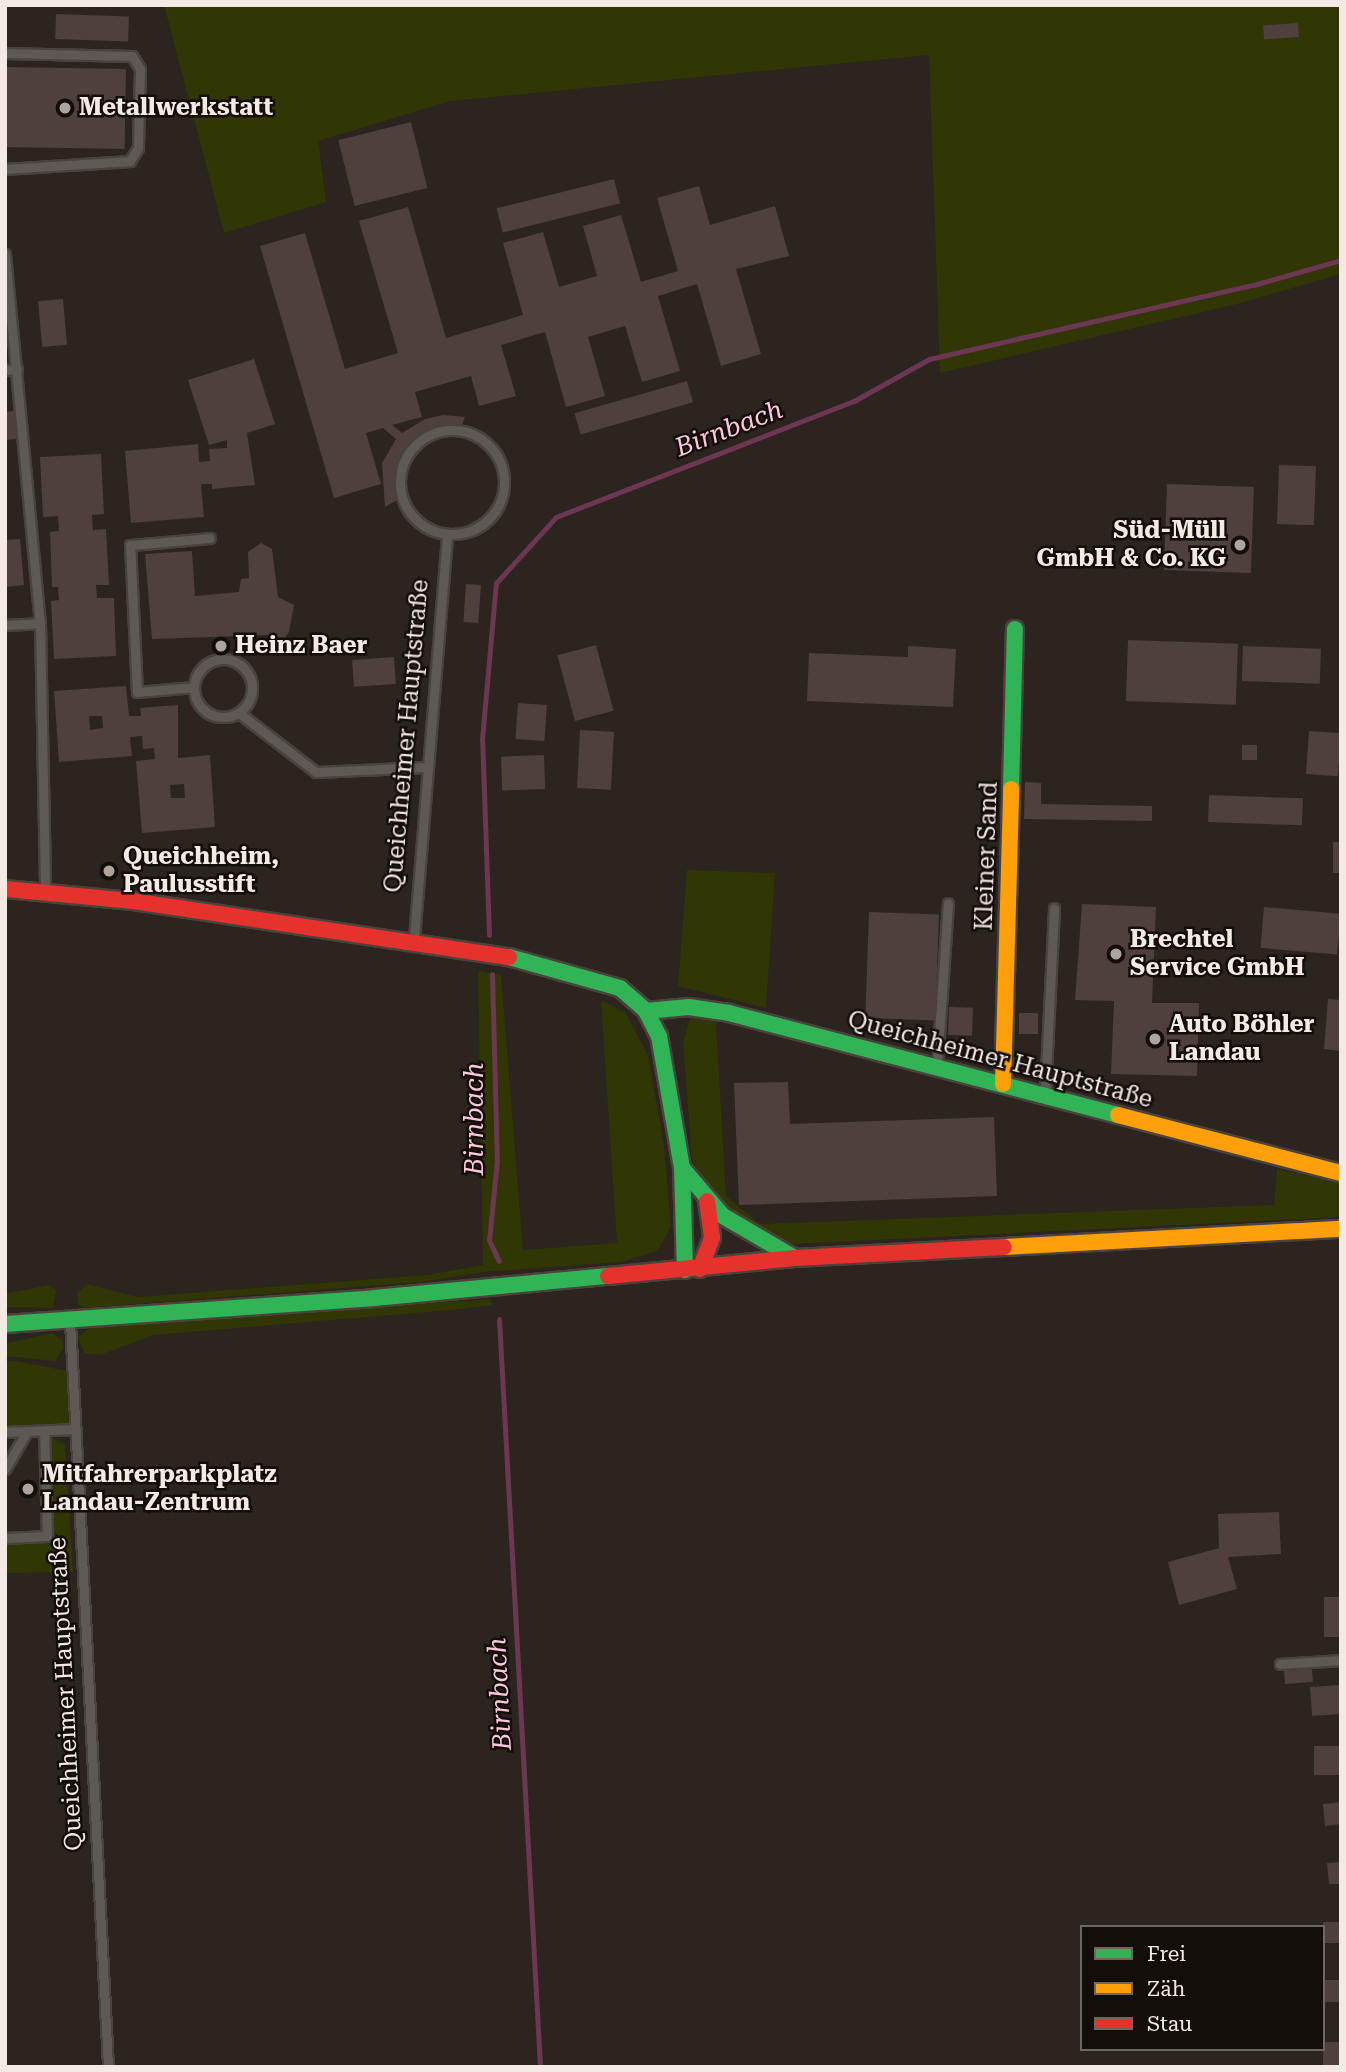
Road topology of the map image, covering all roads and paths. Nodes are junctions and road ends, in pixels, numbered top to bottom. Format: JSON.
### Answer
{"nodes":[{"id":1,"x":5,"y":53,"type":"edge"},
{"id":2,"x":5,"y":169,"type":"edge"},
{"id":3,"x":5,"y":254,"type":"edge"},
{"id":4,"x":17,"y":369,"type":"junction"},
{"id":5,"x":5,"y":370,"type":"edge"},
{"id":6,"x":447,"y":535,"type":"junction"},
{"id":7,"x":210,"y":538,"type":"dead end"},
{"id":8,"x":40,"y":623,"type":"junction"},
{"id":9,"x":5,"y":625,"type":"edge"},
{"id":10,"x":1016,"y":629,"type":"dead end"},
{"id":11,"x":194,"y":687,"type":"junction"},
{"id":12,"x":239,"y":713,"type":"junction"},
{"id":13,"x":428,"y":767,"type":"junction"},
{"id":14,"x":5,"y":889,"type":"edge"},
{"id":15,"x":45,"y":891,"type":"junction"},
{"id":16,"x":948,"y":903,"type":"dead end"},
{"id":17,"x":1054,"y":908,"type":"dead end"},
{"id":18,"x":414,"y":940,"type":"junction"},
{"id":19,"x":646,"y":1011,"type":"junction"},
{"id":20,"x":937,"y":1066,"type":"junction"},
{"id":21,"x":1003,"y":1084,"type":"junction"},
{"id":22,"x":1045,"y":1095,"type":"junction"},
{"id":23,"x":682,"y":1168,"type":"junction"},
{"id":24,"x":1341,"y":1172,"type":"edge"},
{"id":25,"x":707,"y":1201,"type":"junction"},
{"id":26,"x":1341,"y":1229,"type":"edge"},
{"id":27,"x":795,"y":1258,"type":"junction"},
{"id":28,"x":693,"y":1269,"type":"junction"},
{"id":29,"x":70,"y":1320,"type":"junction"},
{"id":30,"x":5,"y":1324,"type":"edge"},
{"id":31,"x":76,"y":1429,"type":"junction"},
{"id":32,"x":27,"y":1431,"type":"junction"},
{"id":33,"x":44,"y":1431,"type":"junction"},
{"id":34,"x":5,"y":1432,"type":"edge"},
{"id":35,"x":5,"y":1469,"type":"edge"},
{"id":36,"x":5,"y":1538,"type":"edge"},
{"id":37,"x":1341,"y":1660,"type":"edge"},
{"id":38,"x":1280,"y":1664,"type":"dead end"},
{"id":39,"x":108,"y":2067,"type":"edge"}],
"edges":[{"from":1,"to":2,"type":"lane"},
{"from":3,"to":4,"type":"lane"},
{"from":4,"to":5,"type":"lane"},
{"from":4,"to":8,"type":"lane"},
{"from":6,"to":6,"type":"lane"},
{"from":6,"to":13,"type":"lane","name":"Queichheimer Hauptstraße"},
{"from":7,"to":11,"type":"lane"},
{"from":8,"to":9,"type":"lane"},
{"from":8,"to":15,"type":"lane"},
{"from":10,"to":21,"type":"street","name":"Kleiner Sand"},
{"from":11,"to":12,"type":"lane"},
{"from":11,"to":12,"type":"lane"},
{"from":12,"to":13,"type":"lane"},
{"from":13,"to":18,"type":"lane","name":"Queichheimer Hauptstraße"},
{"from":14,"to":15,"type":"street"},
{"from":15,"to":18,"type":"street"},
{"from":16,"to":20,"type":"lane"},
{"from":17,"to":22,"type":"lane"},
{"from":18,"to":19,"type":"street"},
{"from":19,"to":20,"type":"street","name":"Queichheimer Hauptstraße"},
{"from":19,"to":23,"type":"street"},
{"from":20,"to":21,"type":"street","name":"Queichheimer Hauptstraße"},
{"from":21,"to":22,"type":"street","name":"Queichheimer Hauptstraße"},
{"from":22,"to":24,"type":"street","name":"Queichheimer Hauptstraße"},
{"from":23,"to":25,"type":"street"},
{"from":23,"to":28,"type":"street"},
{"from":25,"to":27,"type":"street"},
{"from":25,"to":28,"type":"street"},
{"from":26,"to":27,"type":"street"},
{"from":27,"to":28,"type":"street"},
{"from":28,"to":29,"type":"street"},
{"from":29,"to":30,"type":"street"},
{"from":29,"to":31,"type":"lane","name":"Queichheimer Hauptstraße"},
{"from":31,"to":33,"type":"lane"},
{"from":31,"to":39,"type":"lane","name":"Queichheimer Hauptstraße"},
{"from":32,"to":33,"type":"lane"},
{"from":32,"to":34,"type":"lane"},
{"from":32,"to":35,"type":"lane"},
{"from":33,"to":36,"type":"lane"},
{"from":37,"to":38,"type":"lane"}]}
